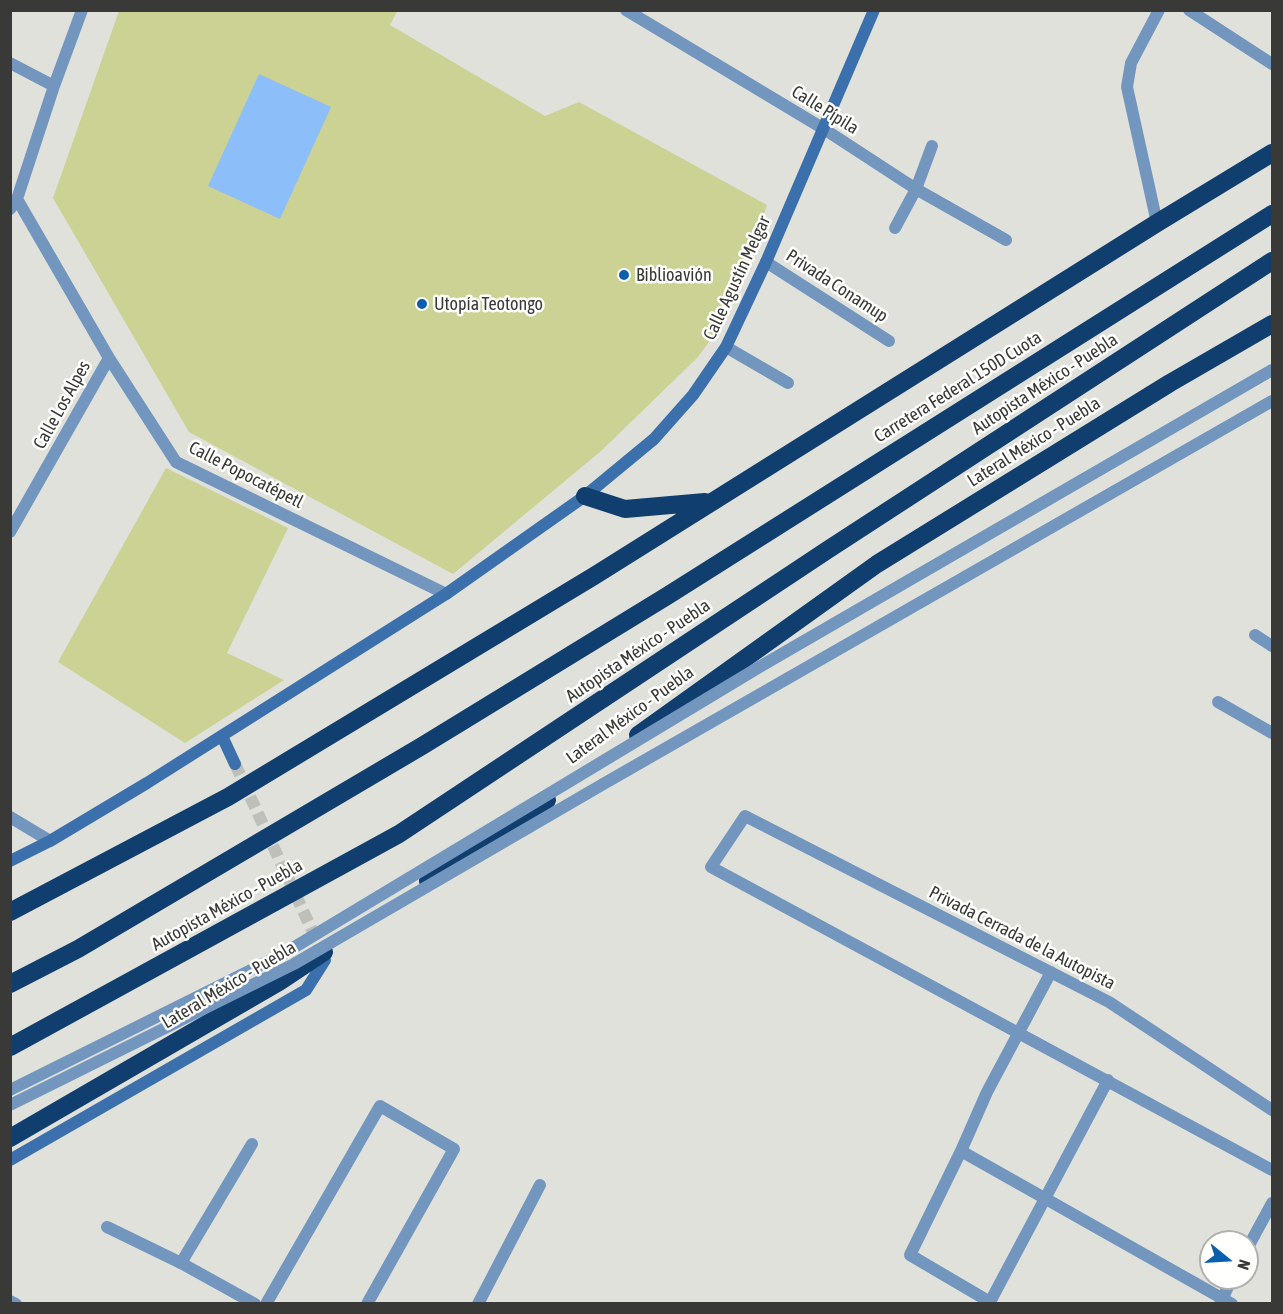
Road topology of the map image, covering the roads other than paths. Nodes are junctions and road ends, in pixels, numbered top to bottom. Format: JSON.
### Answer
{"nodes":[{"id":1,"x":82,"y":10,"type":"edge"},
{"id":2,"x":626,"y":10,"type":"edge"},
{"id":3,"x":874,"y":10,"type":"edge"},
{"id":4,"x":1159,"y":10,"type":"edge"},
{"id":5,"x":1189,"y":10,"type":"edge"},
{"id":6,"x":10,"y":63,"type":"edge"},
{"id":7,"x":1272,"y":64,"type":"edge"},
{"id":8,"x":54,"y":86,"type":"junction"},
{"id":9,"x":824,"y":129,"type":"junction"},
{"id":10,"x":932,"y":146,"type":"dead end"},
{"id":11,"x":1272,"y":146,"type":"edge"},
{"id":12,"x":1272,"y":153,"type":"edge"},
{"id":13,"x":1255,"y":164,"type":"junction"},
{"id":14,"x":916,"y":189,"type":"junction"},
{"id":15,"x":14,"y":204,"type":"edge"},
{"id":16,"x":1272,"y":214,"type":"edge"},
{"id":17,"x":1157,"y":223,"type":"junction"},
{"id":18,"x":895,"y":228,"type":"dead end"},
{"id":19,"x":1006,"y":240,"type":"dead end"},
{"id":20,"x":1272,"y":261,"type":"edge"},
{"id":21,"x":766,"y":262,"type":"junction"},
{"id":22,"x":1272,"y":324,"type":"edge"},
{"id":23,"x":889,"y":341,"type":"dead end"},
{"id":24,"x":726,"y":347,"type":"junction"},
{"id":25,"x":109,"y":358,"type":"junction"},
{"id":26,"x":1272,"y":370,"type":"edge"},
{"id":27,"x":788,"y":383,"type":"dead end"},
{"id":28,"x":1272,"y":401,"type":"edge"},
{"id":29,"x":585,"y":496,"type":"junction"},
{"id":30,"x":710,"y":501,"type":"junction"},
{"id":31,"x":10,"y":532,"type":"edge"},
{"id":32,"x":446,"y":594,"type":"junction"},
{"id":33,"x":667,"y":596,"type":"joint"},
{"id":34,"x":1255,"y":635,"type":"dead end"},
{"id":35,"x":1272,"y":646,"type":"edge"},
{"id":36,"x":1218,"y":702,"type":"dead end"},
{"id":37,"x":1272,"y":733,"type":"edge"},
{"id":38,"x":222,"y":736,"type":"junction"},
{"id":39,"x":235,"y":764,"type":"tunnel mouth"},
{"id":40,"x":10,"y":817,"type":"edge"},
{"id":41,"x":50,"y":841,"type":"junction"},
{"id":42,"x":10,"y":861,"type":"edge"},
{"id":43,"x":10,"y":912,"type":"edge"},
{"id":44,"x":326,"y":960,"type":"dead end"},
{"id":45,"x":1052,"y":972,"type":"junction"},
{"id":46,"x":10,"y":984,"type":"edge"},
{"id":47,"x":1019,"y":1033,"type":"junction"},
{"id":48,"x":10,"y":1047,"type":"edge"},
{"id":49,"x":1107,"y":1080,"type":"junction"},
{"id":50,"x":10,"y":1090,"type":"edge"},
{"id":51,"x":10,"y":1105,"type":"edge"},
{"id":52,"x":1272,"y":1110,"type":"edge"},
{"id":53,"x":10,"y":1138,"type":"edge"},
{"id":54,"x":252,"y":1144,"type":"dead end"},
{"id":55,"x":961,"y":1151,"type":"junction"},
{"id":56,"x":10,"y":1160,"type":"edge"},
{"id":57,"x":1272,"y":1170,"type":"edge"},
{"id":58,"x":540,"y":1185,"type":"dead end"},
{"id":59,"x":1046,"y":1199,"type":"junction"},
{"id":60,"x":1272,"y":1203,"type":"edge"},
{"id":61,"x":107,"y":1227,"type":"dead end"},
{"id":62,"x":1257,"y":1230,"type":"edge"},
{"id":63,"x":181,"y":1263,"type":"junction"},
{"id":64,"x":10,"y":1301,"type":"edge"},
{"id":65,"x":1225,"y":1302,"type":"edge"},
{"id":66,"x":16,"y":1304,"type":"edge"},
{"id":67,"x":255,"y":1304,"type":"edge"},
{"id":68,"x":266,"y":1304,"type":"edge"},
{"id":69,"x":367,"y":1304,"type":"edge"},
{"id":70,"x":478,"y":1304,"type":"edge"}],
"edges":[{"from":1,"to":8,"type":"street"},
{"from":2,"to":9,"type":"street","name":"Calle Pípila"},
{"from":3,"to":9,"type":"street","name":"Calle Agustín Melgar"},
{"from":4,"to":17,"type":"street"},
{"from":5,"to":7,"type":"street"},
{"from":6,"to":8,"type":"street"},
{"from":8,"to":15,"type":"street"},
{"from":9,"to":14,"type":"street","name":"Calle Pípila"},
{"from":9,"to":21,"type":"street","name":"Calle Agustín Melgar"},
{"from":10,"to":14,"type":"street"},
{"from":11,"to":13,"type":"highway"},
{"from":12,"to":13,"type":"highway"},
{"from":13,"to":17,"type":"highway"},
{"from":14,"to":18,"type":"street"},
{"from":14,"to":19,"type":"street","name":"Calle Pípila"},
{"from":15,"to":25,"type":"street","name":"Calle Popocatépetl"},
{"from":16,"to":33,"type":"highway","name":"Carretera Federal 150D Cuota"},
{"from":17,"to":30,"type":"highway"},
{"from":20,"to":48,"type":"highway","name":"Autopista México - Puebla"},
{"from":21,"to":23,"type":"street","name":"Privada Conamup"},
{"from":21,"to":24,"type":"street","name":"Calle Agustín Melgar"},
{"from":22,"to":53,"type":"highway","name":"Lateral México - Puebla"},
{"from":24,"to":27,"type":"street"},
{"from":24,"to":29,"type":"street","name":"Calle Agustín Melgar"},
{"from":25,"to":31,"type":"street","name":"Calle Los Alpes"},
{"from":25,"to":32,"type":"street","name":"Calle Popocatépetl"},
{"from":26,"to":50,"type":"street","bridge":true},
{"from":28,"to":51,"type":"street","bridge":true},
{"from":29,"to":30,"type":"highway"},
{"from":29,"to":32,"type":"street","name":"Calle Agustín Melgar"},
{"from":30,"to":43,"type":"highway"},
{"from":32,"to":38,"type":"street","name":"Calle Agustín Melgar"},
{"from":33,"to":46,"type":"highway","name":"Autopista México - Puebla"},
{"from":34,"to":35,"type":"street"},
{"from":36,"to":37,"type":"street"},
{"from":38,"to":39,"type":"street"},
{"from":38,"to":41,"type":"street","name":"Calle Agustín Melgar"},
{"from":40,"to":41,"type":"street"},
{"from":41,"to":42,"type":"street","name":"Calle Agustín Melgar"},
{"from":44,"to":56,"type":"street"},
{"from":45,"to":47,"type":"street"},
{"from":45,"to":47,"type":"street","name":"Privada Cerrada de la Autopista"},
{"from":45,"to":52,"type":"street","name":"Privada Cerrada de la Autopista"},
{"from":47,"to":49,"type":"street"},
{"from":47,"to":55,"type":"street"},
{"from":49,"to":57,"type":"street"},
{"from":49,"to":59,"type":"street"},
{"from":54,"to":63,"type":"street"},
{"from":55,"to":59,"type":"street"},
{"from":55,"to":59,"type":"street"},
{"from":58,"to":70,"type":"street"},
{"from":59,"to":65,"type":"street"},
{"from":60,"to":62,"type":"street"},
{"from":61,"to":63,"type":"street"},
{"from":63,"to":67,"type":"street"},
{"from":64,"to":66,"type":"street"},
{"from":68,"to":69,"type":"street"}]}
